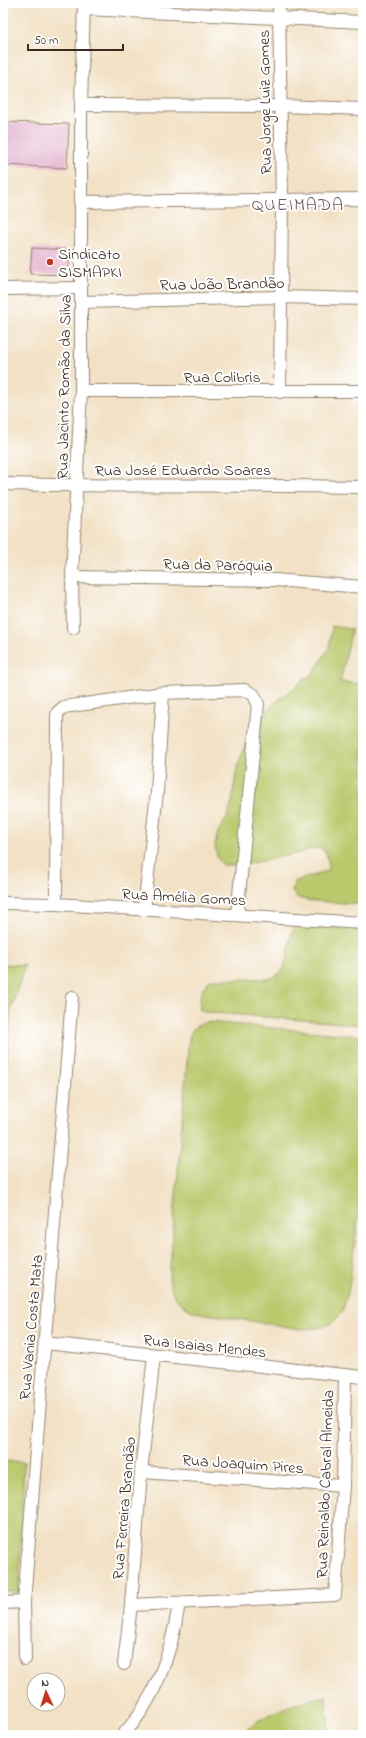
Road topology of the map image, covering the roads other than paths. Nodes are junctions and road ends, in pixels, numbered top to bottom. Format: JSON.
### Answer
{"nodes":[{"id":1,"x":279,"y":3,"type":"edge"},
{"id":2,"x":84,"y":6,"type":"edge"},
{"id":3,"x":279,"y":19,"type":"junction"},
{"id":4,"x":363,"y":22,"type":"edge"},
{"id":5,"x":81,"y":105,"type":"junction"},
{"id":6,"x":281,"y":106,"type":"junction"},
{"id":7,"x":363,"y":109,"type":"edge"},
{"id":8,"x":282,"y":199,"type":"junction"},
{"id":9,"x":363,"y":199,"type":"edge"},
{"id":10,"x":80,"y":202,"type":"junction"},
{"id":11,"x":81,"y":288,"type":"junction"},
{"id":12,"x":3,"y":289,"type":"edge"},
{"id":13,"x":282,"y":297,"type":"junction"},
{"id":14,"x":363,"y":299,"type":"edge"},
{"id":15,"x":82,"y":302,"type":"junction"},
{"id":16,"x":81,"y":391,"type":"junction"},
{"id":17,"x":363,"y":391,"type":"edge"},
{"id":18,"x":280,"y":392,"type":"junction"},
{"id":19,"x":3,"y":484,"type":"edge"},
{"id":20,"x":78,"y":486,"type":"junction"},
{"id":21,"x":363,"y":487,"type":"edge"},
{"id":22,"x":72,"y":577,"type":"junction"},
{"id":23,"x":363,"y":587,"type":"edge"},
{"id":24,"x":73,"y":628,"type":"dead end"},
{"id":25,"x":163,"y":693,"type":"junction"},
{"id":26,"x":3,"y":903,"type":"edge"},
{"id":27,"x":56,"y":904,"type":"junction"},
{"id":28,"x":144,"y":910,"type":"junction"},
{"id":29,"x":237,"y":916,"type":"junction"},
{"id":30,"x":363,"y":923,"type":"edge"},
{"id":31,"x":72,"y":997,"type":"dead end"},
{"id":32,"x":45,"y":1343,"type":"junction"},
{"id":33,"x":154,"y":1356,"type":"junction"},
{"id":34,"x":345,"y":1375,"type":"junction"},
{"id":35,"x":363,"y":1377,"type":"edge"},
{"id":36,"x":141,"y":1472,"type":"junction"},
{"id":37,"x":343,"y":1486,"type":"junction"},
{"id":38,"x":24,"y":1602,"type":"junction"},
{"id":39,"x":3,"y":1603,"type":"edge"},
{"id":40,"x":179,"y":1603,"type":"junction"},
{"id":41,"x":131,"y":1605,"type":"junction"},
{"id":42,"x":25,"y":1659,"type":"dead end"},
{"id":43,"x":124,"y":1664,"type":"dead end"},
{"id":44,"x":123,"y":1735,"type":"edge"}],
"edges":[{"from":1,"to":3,"type":"street","name":"Rua Jorge Luiz Gomes"},
{"from":2,"to":3,"type":"street"},
{"from":2,"to":5,"type":"street","name":"Rua Jacinto Romão da Silva"},
{"from":3,"to":4,"type":"street"},
{"from":3,"to":6,"type":"street","name":"Rua Jorge Luiz Gomes"},
{"from":5,"to":6,"type":"street"},
{"from":5,"to":10,"type":"street","name":"Rua Jacinto Romão da Silva"},
{"from":6,"to":7,"type":"street"},
{"from":6,"to":8,"type":"street","name":"Rua Jorge Luiz Gomes"},
{"from":8,"to":9,"type":"street"},
{"from":8,"to":10,"type":"street"},
{"from":8,"to":13,"type":"street","name":"Rua Jorge Luiz Gomes"},
{"from":10,"to":11,"type":"street","name":"Rua Jacinto Romão da Silva"},
{"from":11,"to":12,"type":"street"},
{"from":11,"to":15,"type":"street","name":"Rua Jacinto Romão da Silva"},
{"from":13,"to":14,"type":"street","name":"Rua João Brandão"},
{"from":13,"to":15,"type":"street","name":"Rua João Brandão"},
{"from":13,"to":18,"type":"street","name":"Rua Jorge Luiz Gomes"},
{"from":15,"to":16,"type":"street","name":"Rua Jacinto Romão da Silva"},
{"from":16,"to":18,"type":"street","name":"Rua Colibris"},
{"from":16,"to":20,"type":"street","name":"Rua Jacinto Romão da Silva"},
{"from":17,"to":18,"type":"street","name":"Rua Colibris"},
{"from":19,"to":20,"type":"street","name":"Rua José Eduardo Soares"},
{"from":20,"to":21,"type":"street","name":"Rua José Eduardo Soares"},
{"from":20,"to":22,"type":"street","name":"Rua Jacinto Romão da Silva"},
{"from":22,"to":23,"type":"street","name":"Rua da Paróquia"},
{"from":22,"to":24,"type":"street","name":"Rua Jacinto Romão da Silva"},
{"from":25,"to":27,"type":"street"},
{"from":25,"to":28,"type":"street"},
{"from":25,"to":29,"type":"street"},
{"from":26,"to":27,"type":"street","name":"Rua Amélia Gomes"},
{"from":27,"to":28,"type":"street","name":"Rua Amélia Gomes"},
{"from":28,"to":29,"type":"street","name":"Rua Amélia Gomes"},
{"from":29,"to":30,"type":"street","name":"Rua Amélia Gomes"},
{"from":31,"to":32,"type":"street","name":"Rua Vania Costa Mata"},
{"from":32,"to":33,"type":"street","name":"Rua Isaias Mendes"},
{"from":32,"to":38,"type":"street","name":"Rua Vania Costa Mata"},
{"from":33,"to":34,"type":"street","name":"Rua Isaias Mendes"},
{"from":33,"to":36,"type":"street","name":"Rua Ferreira Brandão"},
{"from":34,"to":35,"type":"street","name":"Rua Isaias Mendes"},
{"from":34,"to":37,"type":"street","name":"Rua Reinaldo Cabral Almeida"},
{"from":36,"to":37,"type":"street","name":"Rua Joaquim Pires"},
{"from":36,"to":41,"type":"street","name":"Rua Ferreira Brandão"},
{"from":37,"to":40,"type":"street","name":"Rua Reinaldo Cabral Almeida"},
{"from":38,"to":39,"type":"street"},
{"from":38,"to":42,"type":"street","name":"Rua Vania Costa Mata"},
{"from":40,"to":41,"type":"street"},
{"from":40,"to":44,"type":"street"},
{"from":41,"to":43,"type":"street","name":"Rua Ferreira Brandão"}]}
